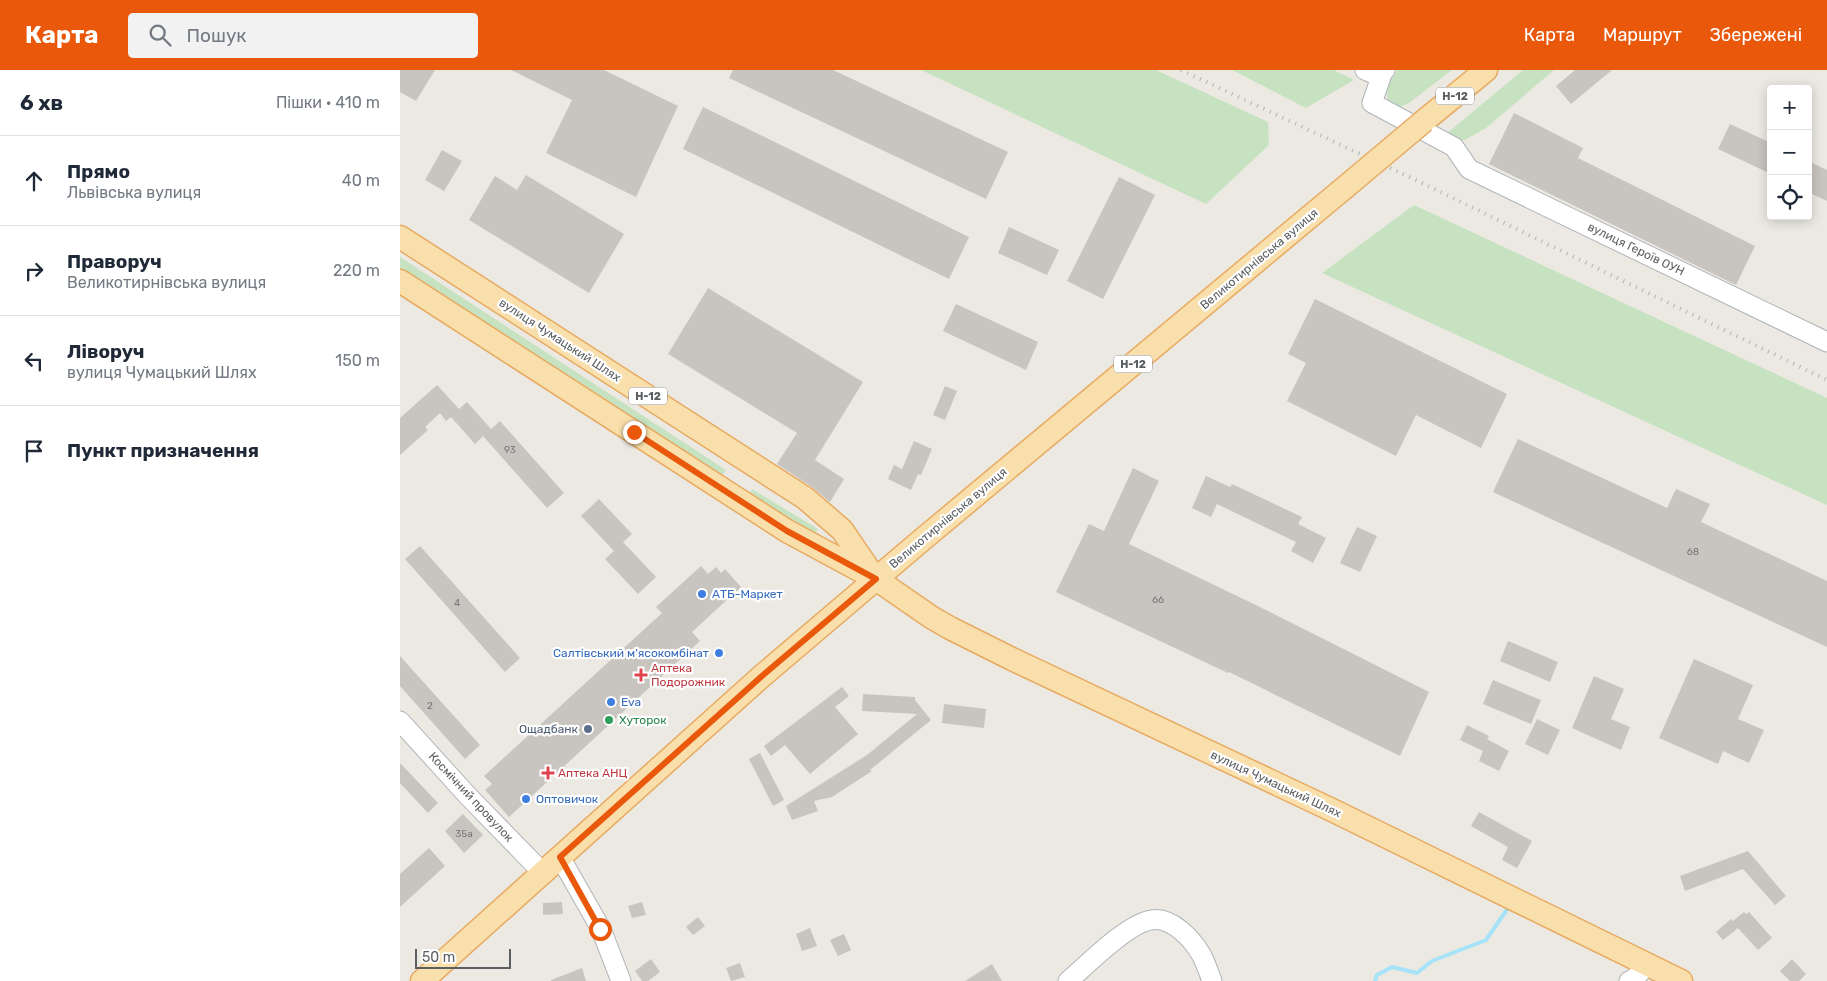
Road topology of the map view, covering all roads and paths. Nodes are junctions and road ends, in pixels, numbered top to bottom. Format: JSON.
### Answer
{"nodes":[{"id":1,"x":1378,"y":70,"type":"edge"},
{"id":2,"x":1486,"y":70,"type":"edge"},
{"id":3,"x":400,"y":237,"type":"edge"},
{"id":4,"x":400,"y":281,"type":"edge"},
{"id":5,"x":1827,"y":342,"type":"edge"},
{"id":6,"x":758,"y":468,"type":"junction"},
{"id":7,"x":739,"y":499,"type":"junction"},
{"id":8,"x":876,"y":579,"type":"junction"},
{"id":9,"x":400,"y":721,"type":"edge"},
{"id":10,"x":560,"y":857,"type":"junction"},
{"id":11,"x":543,"y":873,"type":"junction"},
{"id":12,"x":1648,"y":964,"type":"junction"},
{"id":13,"x":422,"y":981,"type":"edge"},
{"id":14,"x":621,"y":981,"type":"edge"},
{"id":15,"x":1068,"y":981,"type":"edge"},
{"id":16,"x":1212,"y":981,"type":"edge"},
{"id":17,"x":1629,"y":981,"type":"edge"},
{"id":18,"x":1681,"y":981,"type":"edge"}],
"edges":[{"from":1,"to":5,"type":"street","name":"вулиця Героїв ОУН"},
{"from":2,"to":8,"type":"main road","name":"Великотирнівська вулиця","number":"Н-12","bridge":true},
{"from":3,"to":6,"type":"main road","name":"вулиця Чумацький Шлях","number":"Н-12"},
{"from":4,"to":7,"type":"main road","name":"вулиця Чумацький Шлях"},
{"from":6,"to":7,"type":"main road"},
{"from":6,"to":8,"type":"main road","name":"вулиця Чумацький Шлях","number":"Н-12"},
{"from":7,"to":8,"type":"main road","name":"вулиця Чумацький Шлях"},
{"from":8,"to":10,"type":"main road","name":"Великотирнівська вулиця"},
{"from":8,"to":12,"type":"main road","name":"вулиця Чумацький Шлях"},
{"from":9,"to":11,"type":"street","name":"Космічний провулок"},
{"from":10,"to":11,"type":"main road","name":"Великотирнівська вулиця"},
{"from":10,"to":14,"type":"street"},
{"from":11,"to":13,"type":"main road","name":"Великотирнівська вулиця"},
{"from":12,"to":17,"type":"street"},
{"from":12,"to":18,"type":"main road","name":"вулиця Чумацький Шлях"},
{"from":15,"to":16,"type":"street"}]}
